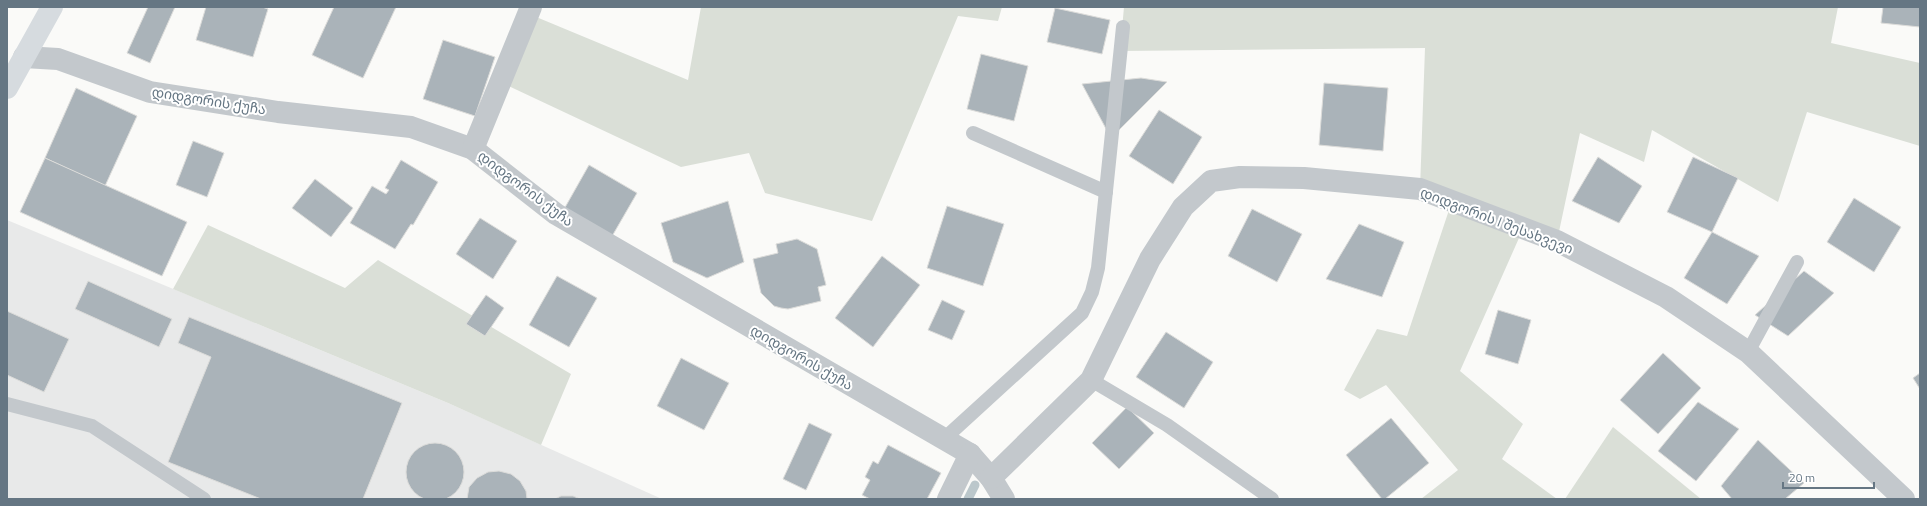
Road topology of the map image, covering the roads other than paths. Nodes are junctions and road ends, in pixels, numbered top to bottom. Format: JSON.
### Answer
{"nodes":[{"id":1,"x":52,"y":7,"type":"edge"},
{"id":2,"x":531,"y":7,"type":"edge"},
{"id":3,"x":1123,"y":27,"type":"dead end"},
{"id":4,"x":24,"y":57,"type":"junction"},
{"id":5,"x":7,"y":88,"type":"edge"},
{"id":6,"x":973,"y":133,"type":"dead end"},
{"id":7,"x":473,"y":149,"type":"junction"},
{"id":8,"x":1106,"y":192,"type":"junction"},
{"id":9,"x":1797,"y":262,"type":"dead end"},
{"id":10,"x":1748,"y":352,"type":"junction"},
{"id":11,"x":1091,"y":380,"type":"junction"},
{"id":12,"x":7,"y":404,"type":"edge"},
{"id":13,"x":945,"y":438,"type":"junction"},
{"id":14,"x":970,"y":454,"type":"junction"},
{"id":15,"x":991,"y":478,"type":"junction"},
{"id":16,"x":204,"y":499,"type":"edge"},
{"id":17,"x":948,"y":499,"type":"edge"},
{"id":18,"x":1004,"y":499,"type":"edge"},
{"id":19,"x":1272,"y":499,"type":"edge"},
{"id":20,"x":1904,"y":499,"type":"edge"}],
"edges":[{"from":1,"to":4,"type":"street"},
{"from":2,"to":7,"type":"street"},
{"from":3,"to":8,"type":"lane"},
{"from":4,"to":5,"type":"street"},
{"from":4,"to":7,"type":"street","name":"დიდგორის ქუჩა"},
{"from":6,"to":8,"type":"lane"},
{"from":7,"to":13,"type":"street","name":"დიდგორის ქუჩა"},
{"from":8,"to":13,"type":"lane"},
{"from":9,"to":10,"type":"lane"},
{"from":10,"to":11,"type":"street","name":"დიდგორის I შესახვევი"},
{"from":10,"to":20,"type":"street","name":"დიდგორის I შესახვევი"},
{"from":11,"to":15,"type":"street","name":"დიდგორის I შესახვევი"},
{"from":11,"to":19,"type":"lane"},
{"from":12,"to":16,"type":"lane"},
{"from":13,"to":14,"type":"street","name":"დიდგორის ქუჩა"},
{"from":14,"to":15,"type":"street","name":"დიდგორის ქუჩა"},
{"from":14,"to":17,"type":"street"},
{"from":15,"to":18,"type":"street","name":"დიდგორის ქუჩა"}]}
